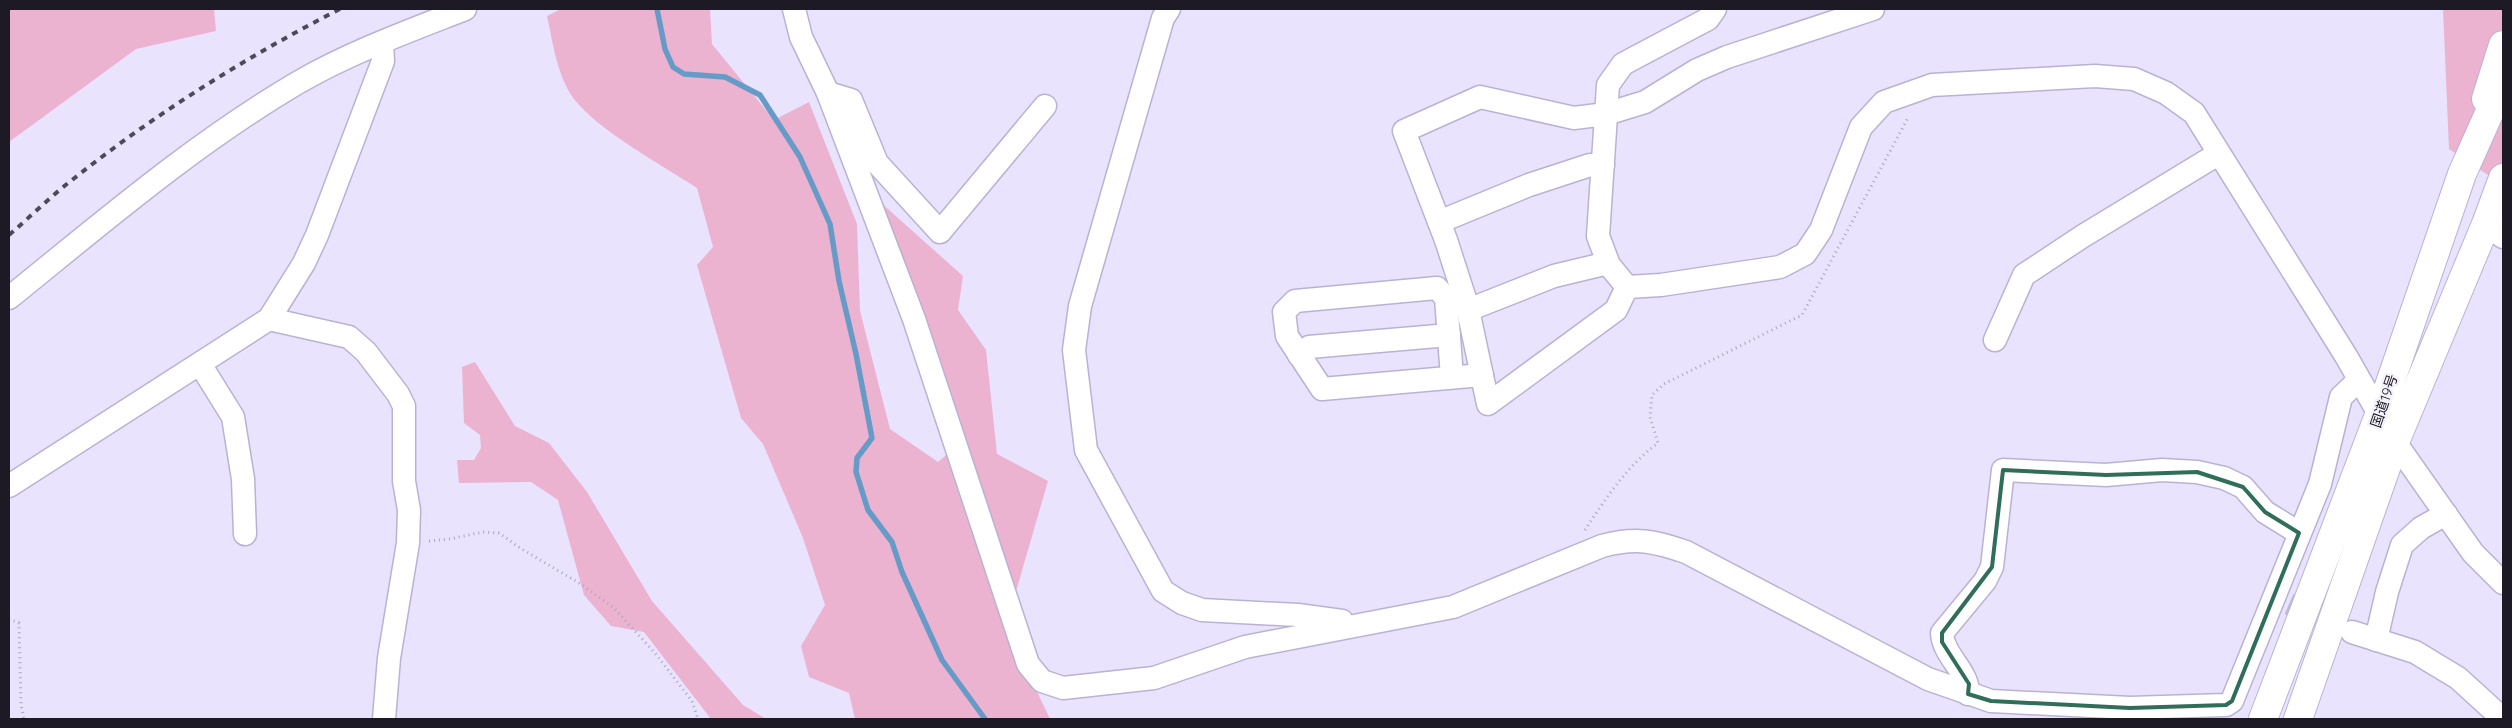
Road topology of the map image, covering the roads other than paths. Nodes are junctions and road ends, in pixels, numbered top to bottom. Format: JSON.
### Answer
{"nodes":[{"id":1,"x":465,"y":9,"type":"edge"},
{"id":2,"x":794,"y":9,"type":"edge"},
{"id":3,"x":1169,"y":9,"type":"edge"},
{"id":4,"x":1715,"y":9,"type":"edge"},
{"id":5,"x":1873,"y":9,"type":"edge"},
{"id":6,"x":382,"y":43,"type":"junction"},
{"id":7,"x":2503,"y":45,"type":"edge"},
{"id":8,"x":2503,"y":82,"type":"edge"},
{"id":9,"x":828,"y":94,"type":"junction"},
{"id":10,"x":1045,"y":106,"type":"dead end"},
{"id":11,"x":1606,"y":114,"type":"junction"},
{"id":12,"x":2218,"y":154,"type":"junction"},
{"id":13,"x":1603,"y":165,"type":"junction"},
{"id":14,"x":2462,"y":174,"type":"junction"},
{"id":15,"x":2503,"y":178,"type":"edge"},
{"id":16,"x":1439,"y":222,"type":"junction"},
{"id":17,"x":2495,"y":231,"type":"edge"},
{"id":18,"x":1608,"y":263,"type":"junction"},
{"id":19,"x":1627,"y":287,"type":"junction"},
{"id":20,"x":9,"y":298,"type":"edge"},
{"id":21,"x":1468,"y":310,"type":"junction"},
{"id":22,"x":269,"y":318,"type":"junction"},
{"id":23,"x":1449,"y":335,"type":"junction"},
{"id":24,"x":1995,"y":340,"type":"dead end"},
{"id":25,"x":1299,"y":355,"type":"junction"},
{"id":26,"x":200,"y":364,"type":"junction"},
{"id":27,"x":1482,"y":375,"type":"junction"},
{"id":28,"x":1452,"y":377,"type":"junction"},
{"id":29,"x":2358,"y":380,"type":"junction"},
{"id":30,"x":2379,"y":416,"type":"junction"},
{"id":31,"x":2395,"y":442,"type":"junction"},
{"id":32,"x":9,"y":486,"type":"edge"},
{"id":33,"x":2446,"y":514,"type":"junction"},
{"id":34,"x":2300,"y":533,"type":"junction"},
{"id":35,"x":245,"y":534,"type":"dead end"},
{"id":36,"x":2503,"y":583,"type":"edge"},
{"id":37,"x":1360,"y":624,"type":"junction"},
{"id":38,"x":2352,"y":632,"type":"tunnel mouth"},
{"id":39,"x":2376,"y":640,"type":"junction"},
{"id":40,"x":1968,"y":694,"type":"junction"},
{"id":41,"x":384,"y":719,"type":"edge"},
{"id":42,"x":2264,"y":719,"type":"edge"},
{"id":43,"x":2298,"y":719,"type":"edge"},
{"id":44,"x":2503,"y":719,"type":"edge"}],
"edges":[{"from":1,"to":6,"type":"street"},
{"from":2,"to":9,"type":"street"},
{"from":3,"to":37,"type":"street"},
{"from":4,"to":11,"type":"street"},
{"from":5,"to":11,"type":"street"},
{"from":6,"to":20,"type":"street"},
{"from":6,"to":22,"type":"street"},
{"from":7,"to":14,"type":"highway"},
{"from":8,"to":14,"type":"highway","name":"国道19号"},
{"from":9,"to":10,"type":"street"},
{"from":9,"to":37,"type":"street"},
{"from":11,"to":13,"type":"street"},
{"from":11,"to":16,"type":"street"},
{"from":12,"to":19,"type":"street"},
{"from":12,"to":24,"type":"street"},
{"from":12,"to":29,"type":"street"},
{"from":13,"to":16,"type":"street"},
{"from":13,"to":18,"type":"street"},
{"from":14,"to":30,"type":"highway","name":"国道19号"},
{"from":15,"to":17,"type":"highway","name":"国道19号"},
{"from":16,"to":21,"type":"street"},
{"from":17,"to":31,"type":"highway","name":"国道19号"},
{"from":18,"to":19,"type":"street"},
{"from":18,"to":21,"type":"street"},
{"from":19,"to":27,"type":"street"},
{"from":21,"to":27,"type":"street"},
{"from":22,"to":26,"type":"street"},
{"from":22,"to":41,"type":"street"},
{"from":23,"to":25,"type":"street"},
{"from":23,"to":25,"type":"street"},
{"from":23,"to":28,"type":"street"},
{"from":25,"to":28,"type":"street"},
{"from":26,"to":32,"type":"street"},
{"from":26,"to":35,"type":"street"},
{"from":27,"to":28,"type":"street"},
{"from":29,"to":30,"type":"street"},
{"from":29,"to":34,"type":"street"},
{"from":30,"to":31,"type":"street"},
{"from":30,"to":42,"type":"highway","name":"国道19号"},
{"from":31,"to":33,"type":"street"},
{"from":31,"to":43,"type":"highway","name":"国道19号"},
{"from":33,"to":36,"type":"street"},
{"from":33,"to":39,"type":"street"},
{"from":34,"to":40,"type":"street"},
{"from":34,"to":40,"type":"street"},
{"from":37,"to":40,"type":"street"},
{"from":38,"to":39,"type":"street"},
{"from":39,"to":44,"type":"street"}]}
